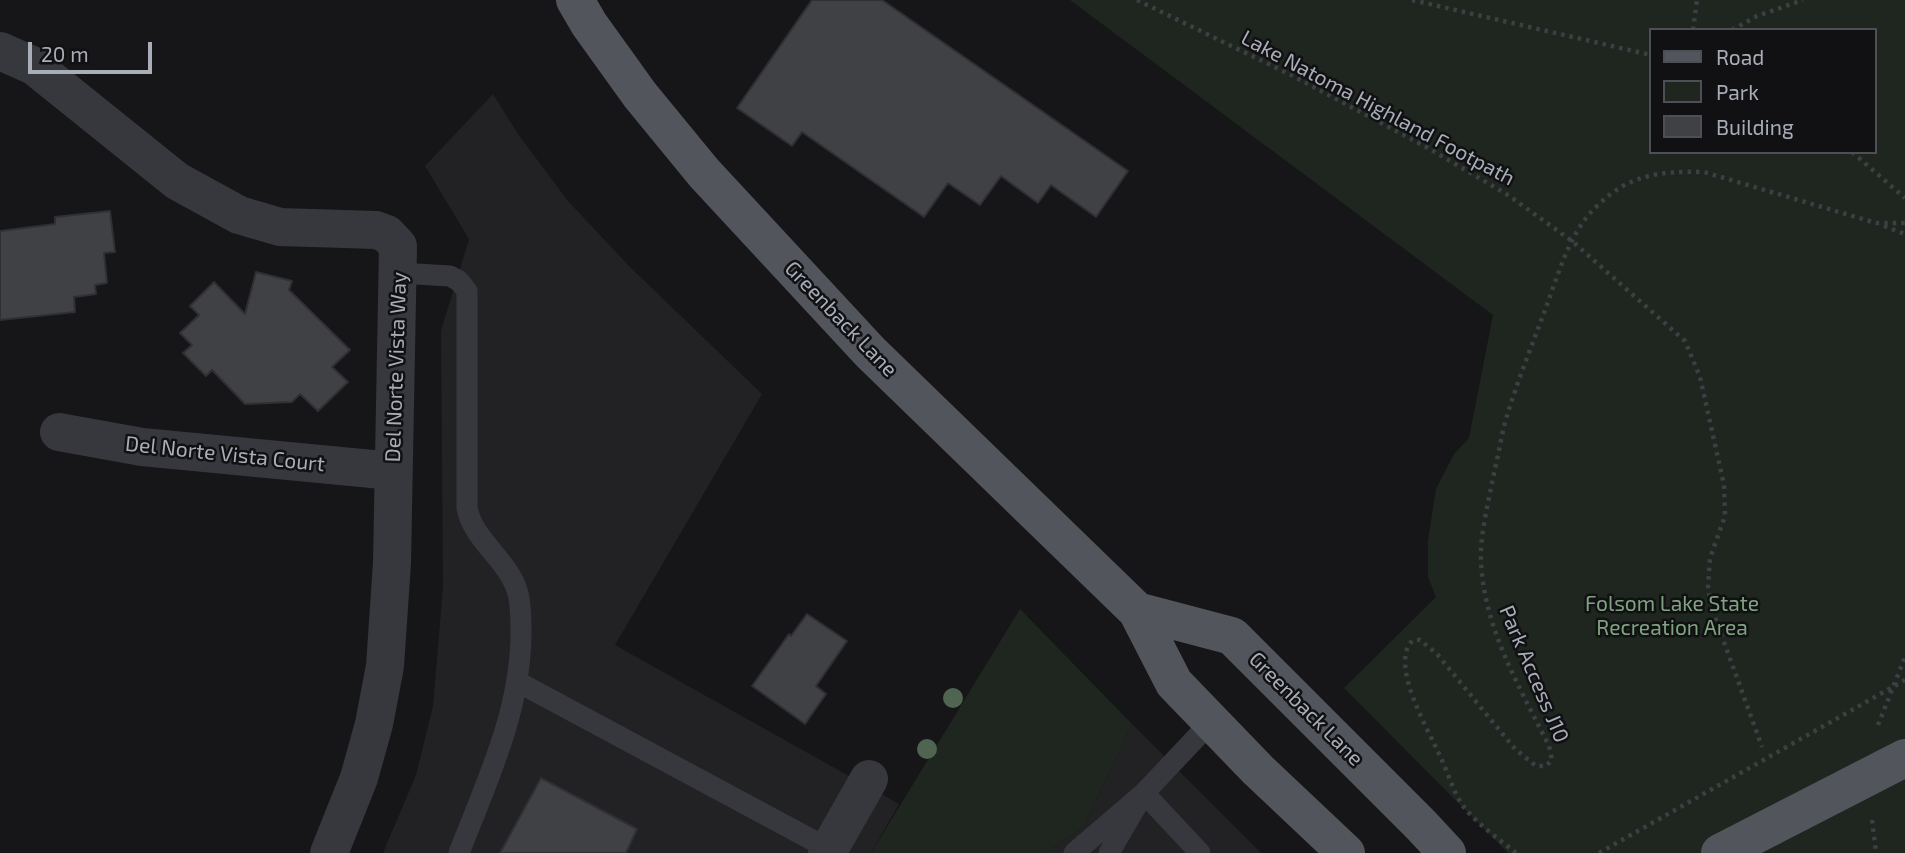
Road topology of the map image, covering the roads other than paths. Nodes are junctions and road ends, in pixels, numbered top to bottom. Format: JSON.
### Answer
{"nodes":[{"id":1,"x":575,"y":0,"type":"edge"},
{"id":2,"x":0,"y":51,"type":"edge"},
{"id":3,"x":399,"y":273,"type":"junction"},
{"id":4,"x":59,"y":432,"type":"dead end"},
{"id":5,"x":393,"y":471,"type":"junction"},
{"id":6,"x":1137,"y":611,"type":"junction"},
{"id":7,"x":519,"y":682,"type":"junction"},
{"id":8,"x":1211,"y":722,"type":"junction"},
{"id":9,"x":1905,"y":758,"type":"edge"},
{"id":10,"x":869,"y":779,"type":"dead end"},
{"id":11,"x":1144,"y":793,"type":"junction"},
{"id":12,"x":828,"y":851,"type":"edge"},
{"id":13,"x":329,"y":853,"type":"edge"},
{"id":14,"x":459,"y":853,"type":"edge"},
{"id":15,"x":1074,"y":853,"type":"edge"},
{"id":16,"x":1109,"y":853,"type":"edge"},
{"id":17,"x":1200,"y":853,"type":"edge"},
{"id":18,"x":1346,"y":853,"type":"edge"},
{"id":19,"x":1447,"y":853,"type":"edge"},
{"id":20,"x":1720,"y":853,"type":"edge"}],
"edges":[{"from":1,"to":6,"type":"main road","name":"Greenback Lane"},
{"from":2,"to":3,"type":"street","name":"Del Norte Vista Way"},
{"from":3,"to":5,"type":"street","name":"Del Norte Vista Way"},
{"from":3,"to":7,"type":"lane"},
{"from":4,"to":5,"type":"street","name":"Del Norte Vista Court"},
{"from":5,"to":13,"type":"street","name":"Del Norte Vista Way"},
{"from":6,"to":8,"type":"main road","name":"Greenback Lane"},
{"from":6,"to":19,"type":"main road","name":"Greenback Lane"},
{"from":7,"to":12,"type":"lane"},
{"from":7,"to":14,"type":"lane"},
{"from":8,"to":11,"type":"lane"},
{"from":8,"to":18,"type":"main road","name":"Greenback Lane"},
{"from":9,"to":20,"type":"main road","bridge":true},
{"from":10,"to":12,"type":"street"},
{"from":11,"to":15,"type":"lane"},
{"from":11,"to":16,"type":"lane"},
{"from":11,"to":17,"type":"lane"}]}
